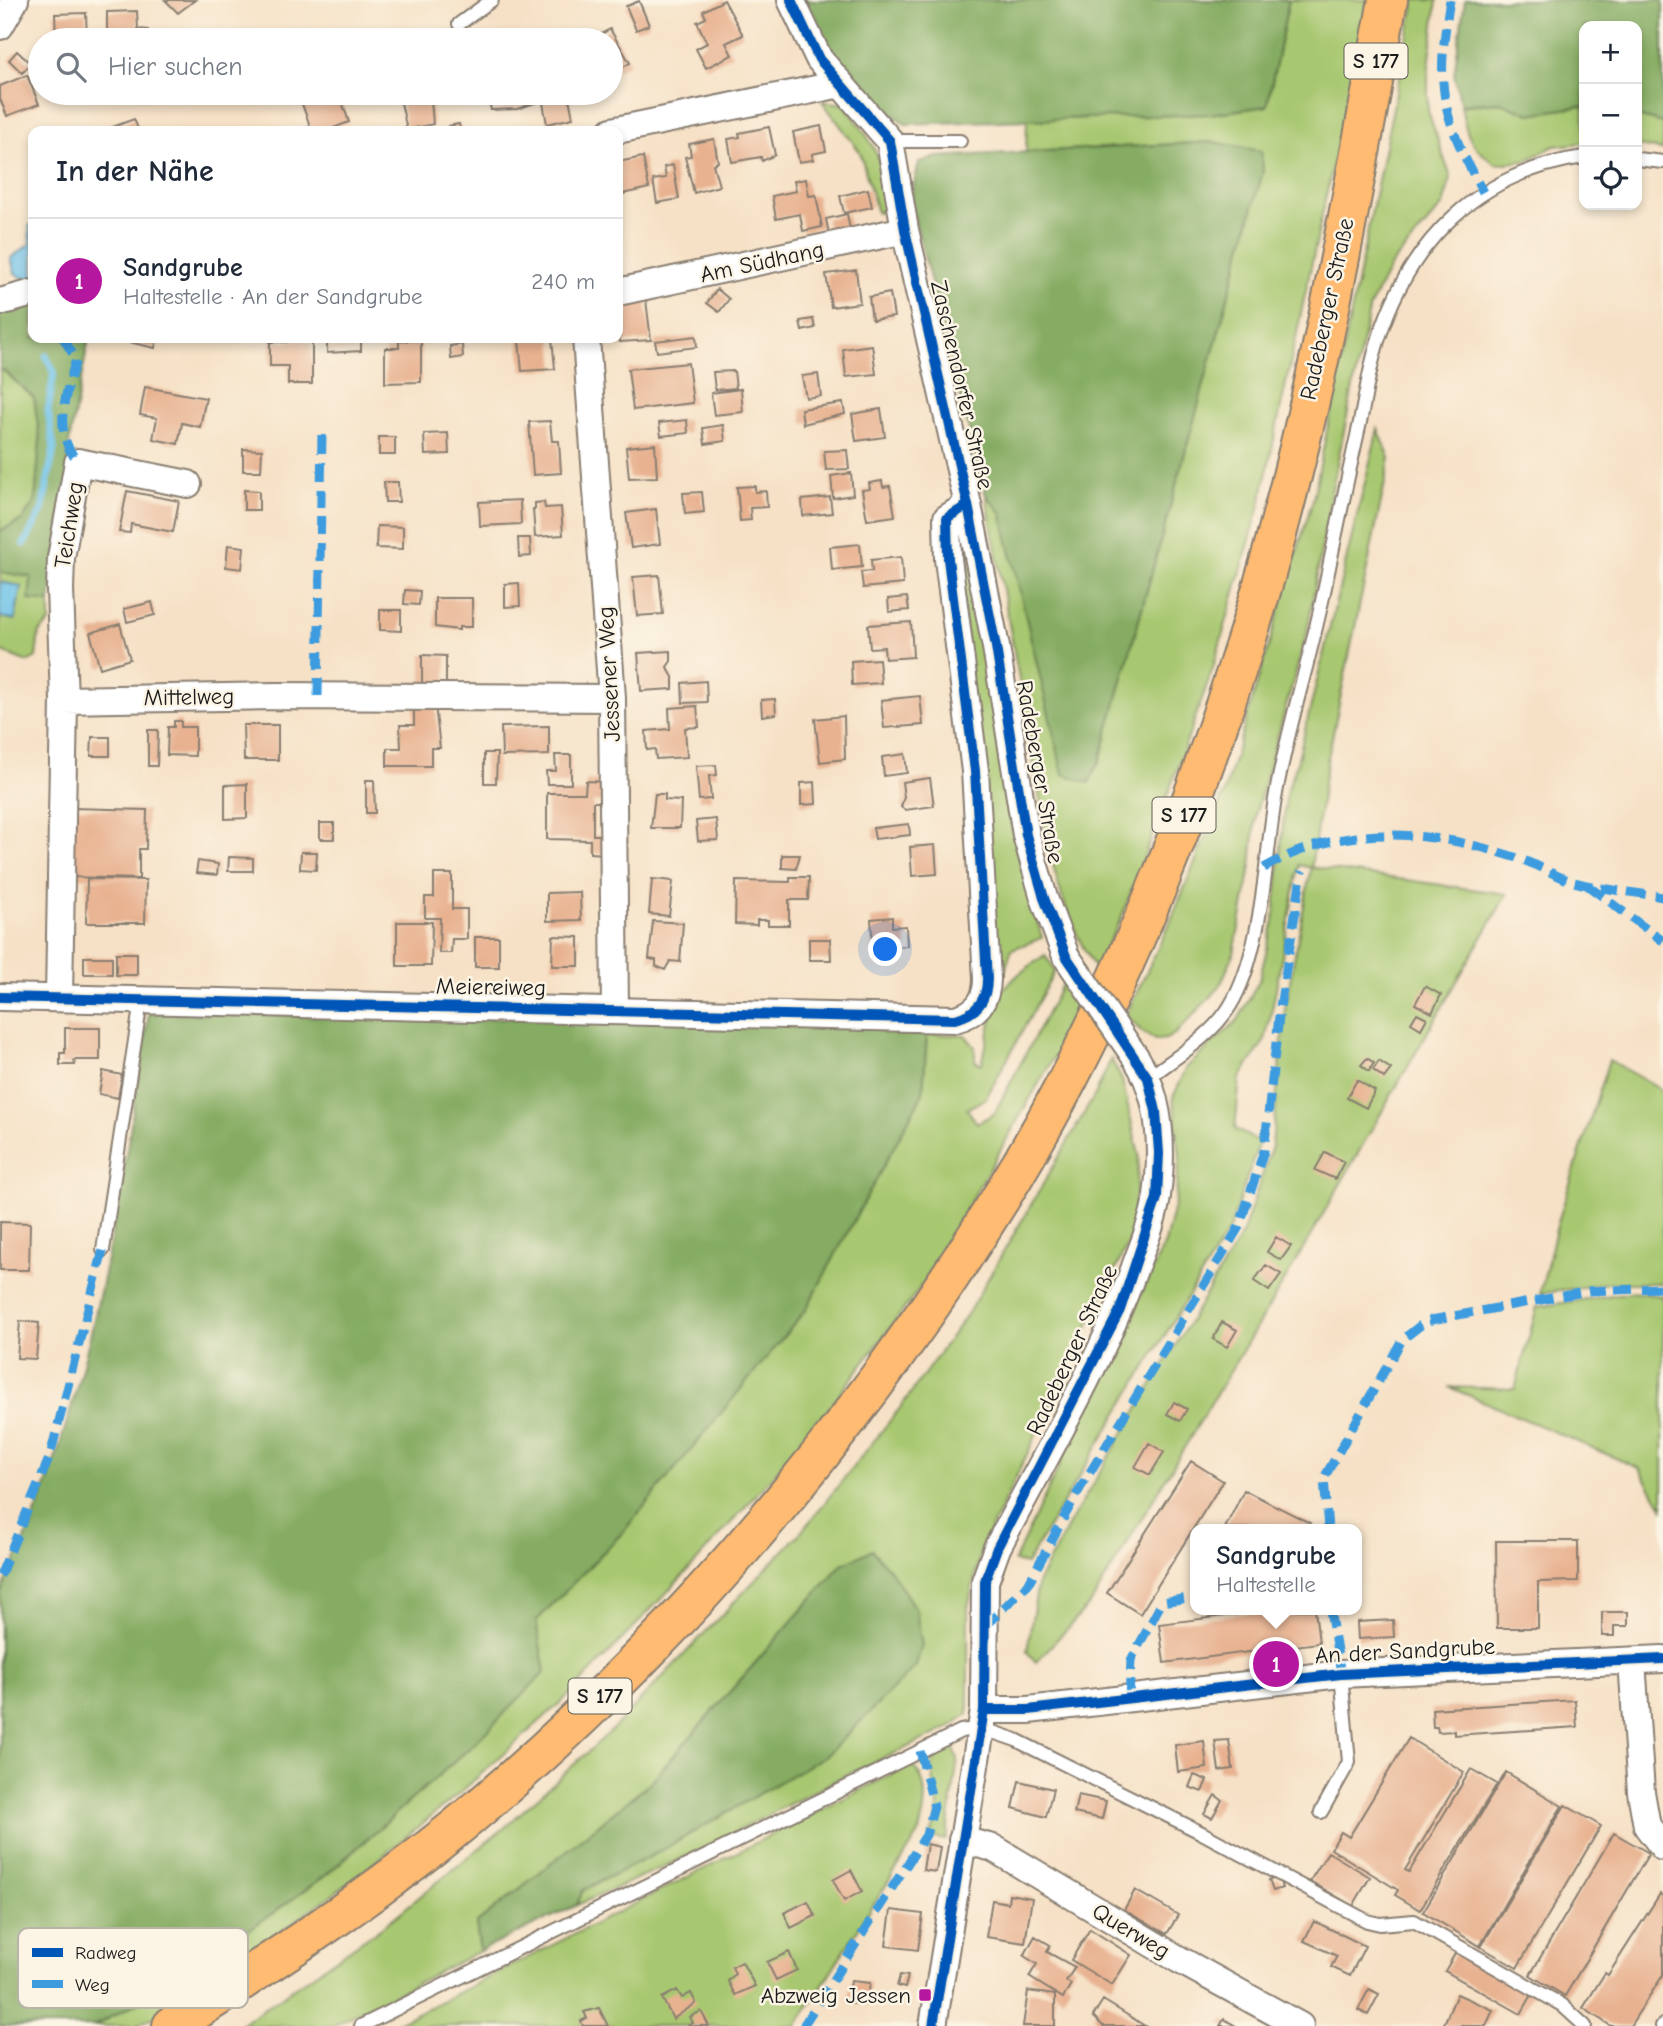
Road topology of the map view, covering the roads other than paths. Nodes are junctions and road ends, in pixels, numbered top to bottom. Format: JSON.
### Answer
{"nodes":[{"id":1,"x":15,"y":0,"type":"edge"},
{"id":2,"x":492,"y":0,"type":"edge"},
{"id":3,"x":791,"y":0,"type":"edge"},
{"id":4,"x":1388,"y":0,"type":"edge"},
{"id":5,"x":459,"y":24,"type":"dead end"},
{"id":6,"x":0,"y":26,"type":"edge"},
{"id":7,"x":841,"y":84,"type":"junction"},
{"id":8,"x":623,"y":129,"type":"edge"},
{"id":9,"x":890,"y":141,"type":"junction"},
{"id":10,"x":960,"y":141,"type":"dead end"},
{"id":11,"x":1579,"y":159,"type":"edge"},
{"id":12,"x":1642,"y":160,"type":"edge"},
{"id":13,"x":1663,"y":163,"type":"edge"},
{"id":14,"x":905,"y":230,"type":"junction"},
{"id":15,"x":623,"y":291,"type":"edge"},
{"id":16,"x":28,"y":294,"type":"edge"},
{"id":17,"x":0,"y":302,"type":"edge"},
{"id":18,"x":586,"y":343,"type":"edge"},
{"id":19,"x":188,"y":484,"type":"dead end"},
{"id":20,"x":968,"y":505,"type":"junction"},
{"id":21,"x":612,"y":698,"type":"junction"},
{"id":22,"x":64,"y":700,"type":"junction"},
{"id":23,"x":0,"y":996,"type":"edge"},
{"id":24,"x":59,"y":998,"type":"junction"},
{"id":25,"x":141,"y":1001,"type":"junction"},
{"id":26,"x":977,"y":1008,"type":"joint"},
{"id":27,"x":615,"y":1010,"type":"junction"},
{"id":28,"x":1142,"y":1068,"type":"junction"},
{"id":29,"x":103,"y":1250,"type":"dead end"},
{"id":30,"x":1663,"y":1659,"type":"edge"},
{"id":31,"x":1632,"y":1661,"type":"junction"},
{"id":32,"x":1341,"y":1674,"type":"junction"},
{"id":33,"x":982,"y":1719,"type":"junction"},
{"id":34,"x":1321,"y":1812,"type":"dead end"},
{"id":35,"x":962,"y":1840,"type":"junction"},
{"id":36,"x":1663,"y":1847,"type":"edge"},
{"id":37,"x":333,"y":1921,"type":"junction"},
{"id":38,"x":248,"y":1976,"type":"edge"},
{"id":39,"x":248,"y":1998,"type":"edge"},
{"id":40,"x":200,"y":2008,"type":"edge"},
{"id":41,"x":235,"y":2008,"type":"edge"},
{"id":42,"x":172,"y":2026,"type":"edge"},
{"id":43,"x":212,"y":2026,"type":"edge"},
{"id":44,"x":361,"y":2026,"type":"edge"},
{"id":45,"x":933,"y":2026,"type":"edge"},
{"id":46,"x":1300,"y":2026,"type":"edge"},
{"id":47,"x":1585,"y":2026,"type":"edge"}],
"edges":[{"from":1,"to":6,"type":"street"},
{"from":2,"to":5,"type":"lane"},
{"from":3,"to":7,"type":"street"},
{"from":4,"to":37,"type":"highway","name":"Radeberger Straße","number":"S 177"},
{"from":7,"to":8,"type":"street"},
{"from":7,"to":9,"type":"street"},
{"from":9,"to":10,"type":"lane"},
{"from":9,"to":14,"type":"street","name":"Zaschendorfer Straße"},
{"from":11,"to":28,"type":"lane"},
{"from":12,"to":13,"type":"lane"},
{"from":14,"to":15,"type":"street","name":"Am Südhang"},
{"from":14,"to":20,"type":"street","name":"Zaschendorfer Straße"},
{"from":16,"to":17,"type":"street"},
{"from":18,"to":21,"type":"street","name":"Jessener Weg"},
{"from":19,"to":22,"type":"street","name":"Teichweg"},
{"from":20,"to":26,"type":"street","name":"Zaschendorfer Straße"},
{"from":20,"to":28,"type":"street","name":"Radeberger Straße","bridge":true},
{"from":21,"to":22,"type":"street","name":"Mittelweg"},
{"from":21,"to":27,"type":"street","name":"Jessener Weg"},
{"from":22,"to":24,"type":"street"},
{"from":23,"to":24,"type":"street","name":"Meiereiweg"},
{"from":24,"to":25,"type":"street","name":"Meiereiweg"},
{"from":25,"to":27,"type":"street","name":"Meiereiweg"},
{"from":25,"to":29,"type":"lane"},
{"from":26,"to":27,"type":"street","name":"Meiereiweg"},
{"from":28,"to":33,"type":"street","name":"Radeberger Straße"},
{"from":30,"to":31,"type":"street","name":"An der Sandgrube"},
{"from":31,"to":32,"type":"street","name":"An der Sandgrube"},
{"from":31,"to":36,"type":"street"},
{"from":32,"to":33,"type":"street","name":"An der Sandgrube"},
{"from":32,"to":34,"type":"lane"},
{"from":33,"to":35,"type":"street","name":"Radeberger Straße"},
{"from":33,"to":44,"type":"lane"},
{"from":33,"to":47,"type":"lane"},
{"from":35,"to":45,"type":"street","name":"Radeberger Straße"},
{"from":35,"to":46,"type":"street","name":"Querweg"},
{"from":37,"to":38,"type":"highway","number":"S 177"},
{"from":37,"to":39,"type":"highway","number":"S 177"},
{"from":40,"to":42,"type":"highway","number":"S 177"},
{"from":41,"to":43,"type":"highway","number":"S 177"}]}
